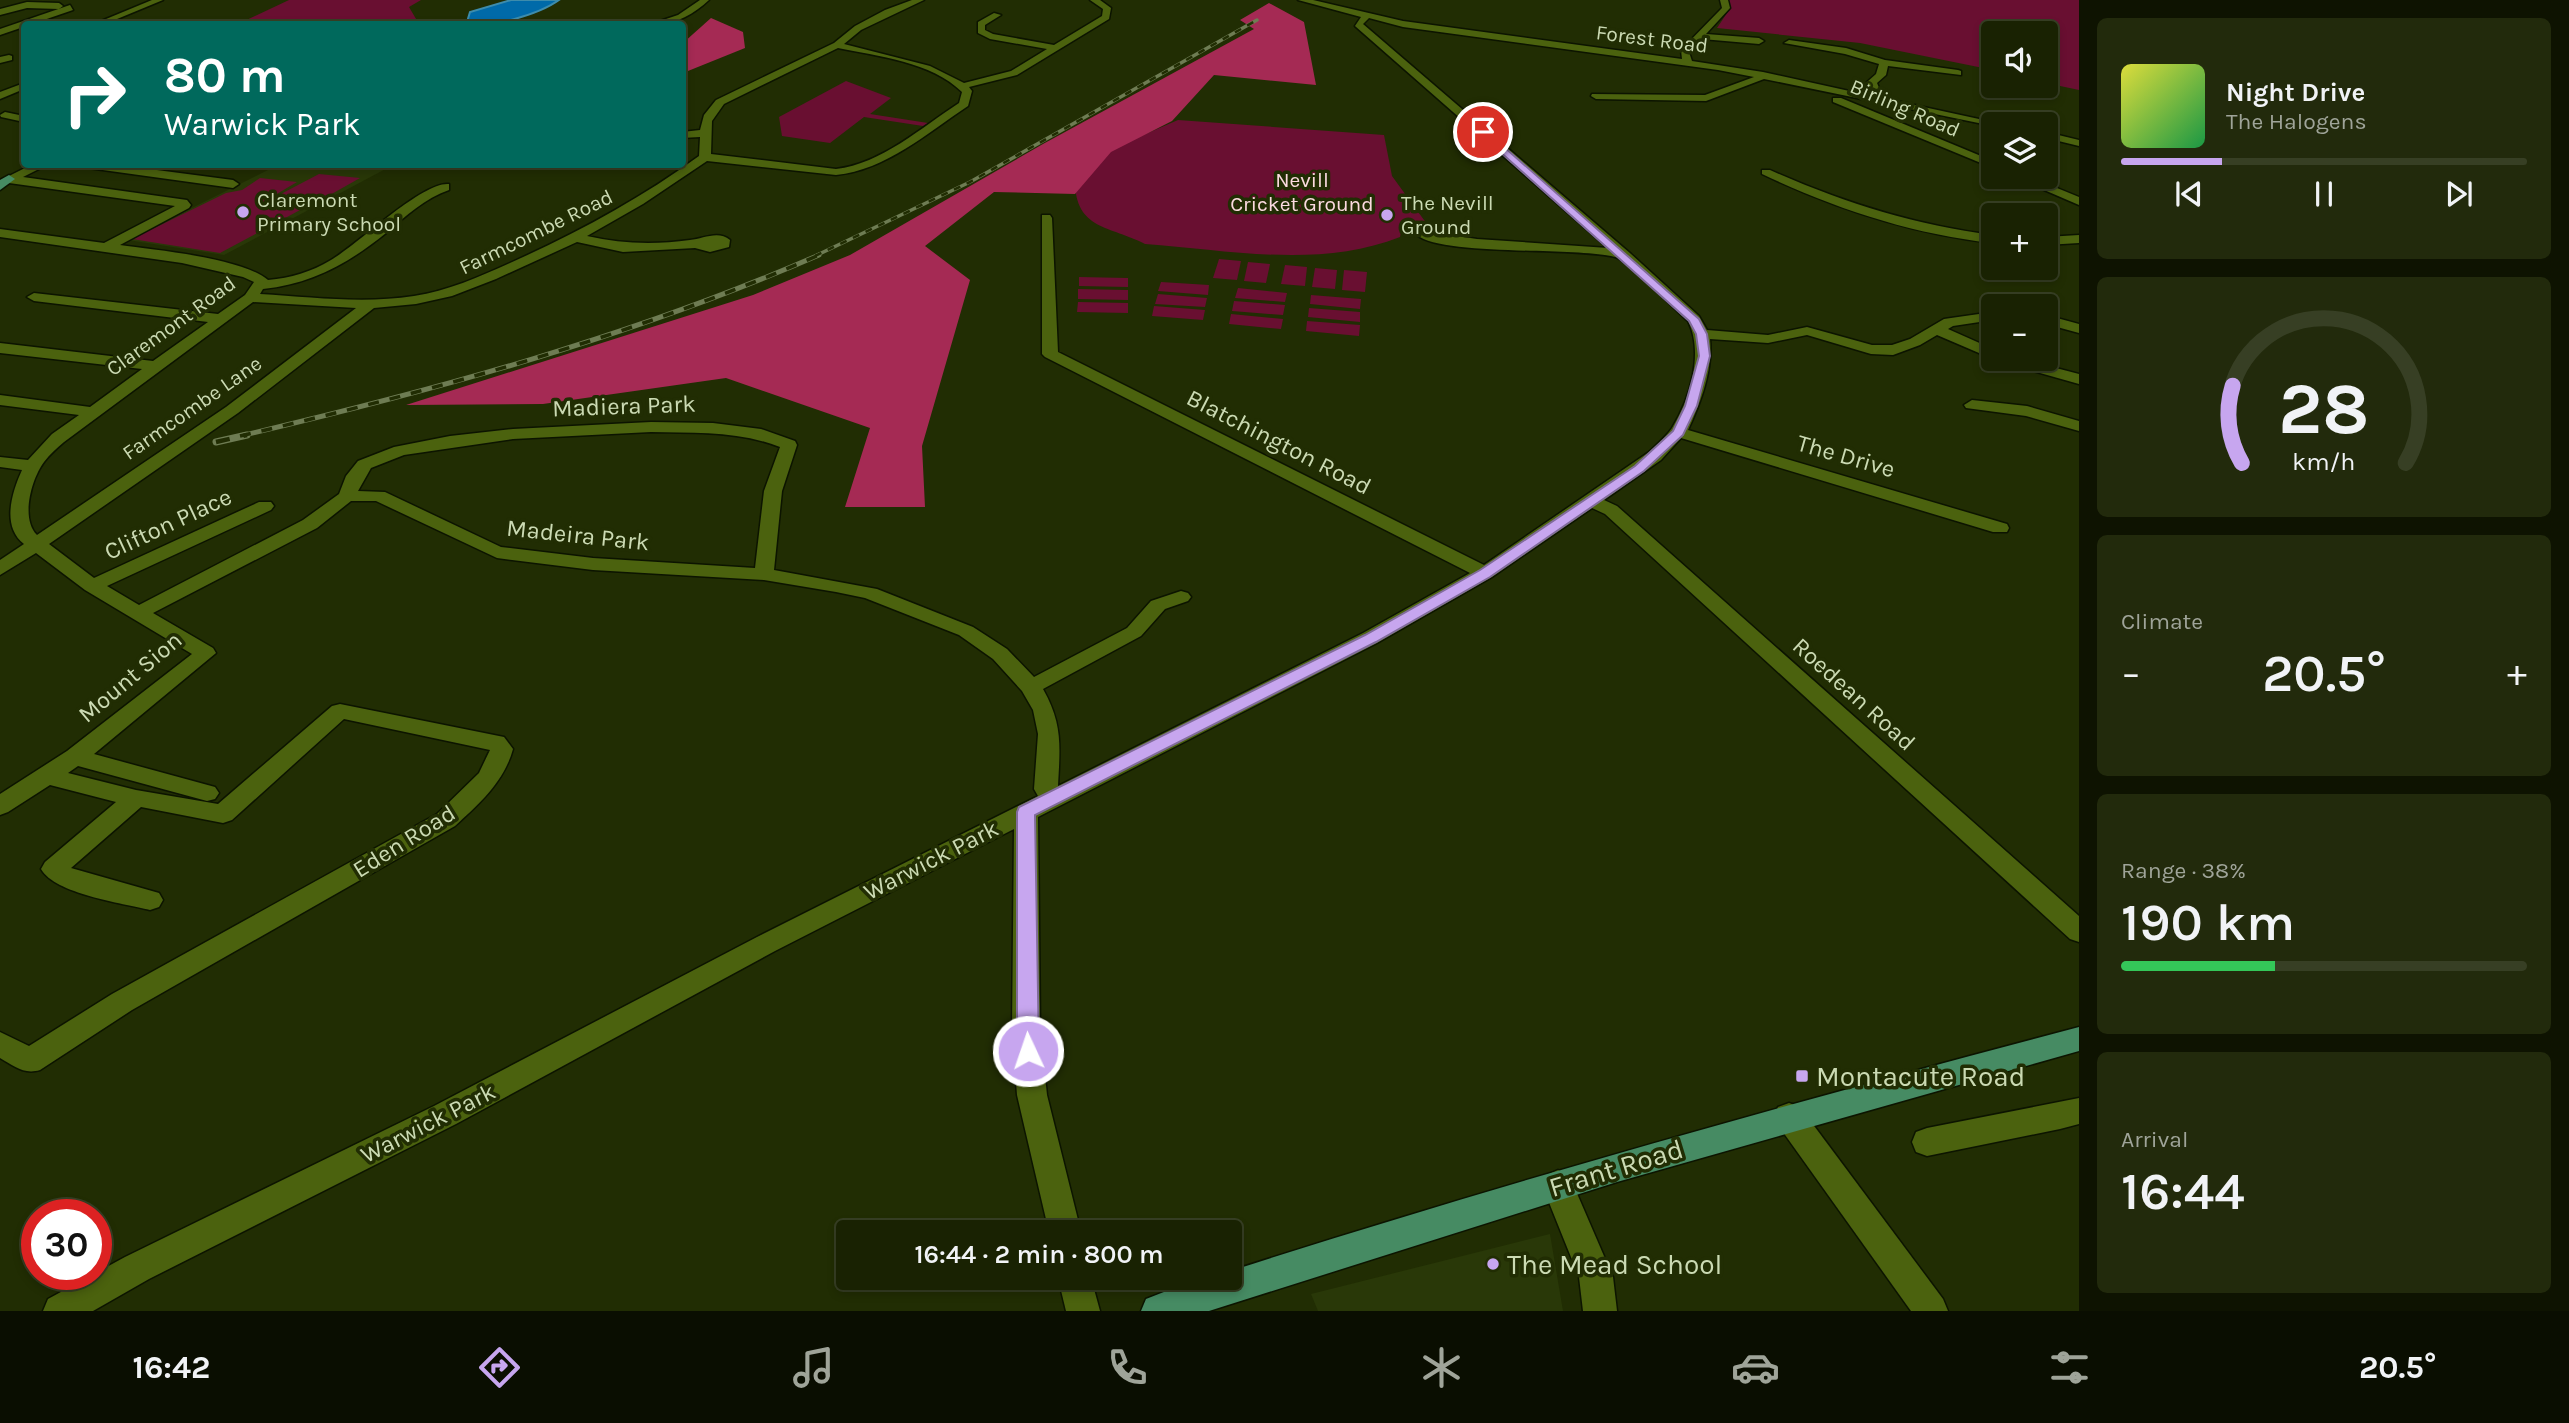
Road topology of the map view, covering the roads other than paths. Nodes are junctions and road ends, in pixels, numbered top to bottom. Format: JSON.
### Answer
{"nodes":[{"id":1,"x":159,"y":0,"type":"edge"},
{"id":2,"x":705,"y":0,"type":"edge"},
{"id":3,"x":920,"y":0,"type":"edge"},
{"id":4,"x":1094,"y":0,"type":"edge"},
{"id":5,"x":1302,"y":0,"type":"edge"},
{"id":6,"x":1724,"y":0,"type":"edge"},
{"id":7,"x":0,"y":12,"type":"edge"},
{"id":8,"x":997,"y":15,"type":"dead end"},
{"id":9,"x":1366,"y":16,"type":"junction"},
{"id":10,"x":32,"y":21,"type":"edge"},
{"id":11,"x":106,"y":21,"type":"edge"},
{"id":12,"x":666,"y":21,"type":"edge"},
{"id":13,"x":21,"y":25,"type":"edge"},
{"id":14,"x":0,"y":32,"type":"edge"},
{"id":15,"x":1702,"y":36,"type":"junction"},
{"id":16,"x":1759,"y":41,"type":"dead end"},
{"id":17,"x":1788,"y":43,"type":"dead end"},
{"id":18,"x":837,"y":45,"type":"junction"},
{"id":19,"x":1056,"y":48,"type":"junction"},
{"id":20,"x":1688,"y":62,"type":"junction"},
{"id":21,"x":1884,"y":63,"type":"junction"},
{"id":22,"x":1958,"y":73,"type":"dead end"},
{"id":23,"x":1763,"y":75,"type":"junction"},
{"id":24,"x":0,"y":82,"type":"edge"},
{"id":25,"x":1804,"y":84,"type":"junction"},
{"id":26,"x":21,"y":85,"type":"edge"},
{"id":27,"x":21,"y":86,"type":"edge"},
{"id":28,"x":963,"y":86,"type":"junction"},
{"id":29,"x":0,"y":96,"type":"edge"},
{"id":30,"x":1596,"y":96,"type":"dead end"},
{"id":31,"x":1866,"y":96,"type":"junction"},
{"id":32,"x":5,"y":116,"type":"dead end"},
{"id":33,"x":21,"y":118,"type":"edge"},
{"id":34,"x":1981,"y":121,"type":"edge"},
{"id":35,"x":707,"y":133,"type":"junction"},
{"id":36,"x":686,"y":135,"type":"edge"},
{"id":37,"x":2058,"y":138,"type":"edge"},
{"id":38,"x":2079,"y":143,"type":"edge"},
{"id":39,"x":705,"y":156,"type":"junction"},
{"id":40,"x":1981,"y":160,"type":"edge"},
{"id":41,"x":34,"y":168,"type":"edge"},
{"id":42,"x":111,"y":168,"type":"edge"},
{"id":43,"x":1766,"y":172,"type":"dead end"},
{"id":44,"x":3,"y":180,"type":"edge"},
{"id":45,"x":233,"y":184,"type":"dead end"},
{"id":46,"x":445,"y":187,"type":"dead end"},
{"id":47,"x":2050,"y":189,"type":"edge"},
{"id":48,"x":2079,"y":201,"type":"edge"},
{"id":49,"x":1046,"y":218,"type":"dead end"},
{"id":50,"x":0,"y":233,"type":"edge"},
{"id":51,"x":1423,"y":235,"type":"dead end"},
{"id":52,"x":1981,"y":237,"type":"edge"},
{"id":53,"x":576,"y":238,"type":"junction"},
{"id":54,"x":2079,"y":239,"type":"edge"},
{"id":55,"x":2058,"y":240,"type":"edge"},
{"id":56,"x":696,"y":244,"type":"dead end"},
{"id":57,"x":106,"y":247,"type":"junction"},
{"id":58,"x":1621,"y":253,"type":"junction"},
{"id":59,"x":261,"y":285,"type":"junction"},
{"id":60,"x":34,"y":298,"type":"dead end"},
{"id":61,"x":250,"y":298,"type":"junction"},
{"id":62,"x":370,"y":304,"type":"junction"},
{"id":63,"x":1981,"y":317,"type":"edge"},
{"id":64,"x":222,"y":319,"type":"junction"},
{"id":65,"x":2058,"y":323,"type":"edge"},
{"id":66,"x":1934,"y":329,"type":"junction"},
{"id":67,"x":2079,"y":329,"type":"edge"},
{"id":68,"x":1702,"y":334,"type":"junction"},
{"id":69,"x":0,"y":348,"type":"edge"},
{"id":70,"x":1981,"y":349,"type":"edge"},
{"id":71,"x":155,"y":366,"type":"junction"},
{"id":72,"x":2050,"y":371,"type":"edge"},
{"id":73,"x":2079,"y":379,"type":"edge"},
{"id":74,"x":0,"y":400,"type":"edge"},
{"id":75,"x":1972,"y":405,"type":"dead end"},
{"id":76,"x":92,"y":412,"type":"junction"},
{"id":77,"x":2079,"y":426,"type":"edge"},
{"id":78,"x":1678,"y":432,"type":"junction"},
{"id":79,"x":0,"y":461,"type":"edge"},
{"id":80,"x":33,"y":466,"type":"junction"},
{"id":81,"x":347,"y":496,"type":"junction"},
{"id":82,"x":1590,"y":500,"type":"junction"},
{"id":83,"x":265,"y":506,"type":"dead end"},
{"id":84,"x":2000,"y":527,"type":"dead end"},
{"id":85,"x":37,"y":546,"type":"junction"},
{"id":86,"x":0,"y":569,"type":"edge"},
{"id":87,"x":1485,"y":573,"type":"junction"},
{"id":88,"x":764,"y":574,"type":"junction"},
{"id":89,"x":92,"y":586,"type":"junction"},
{"id":90,"x":1181,"y":597,"type":"dead end"},
{"id":91,"x":137,"y":614,"type":"junction"},
{"id":92,"x":1031,"y":687,"type":"junction"},
{"id":93,"x":75,"y":757,"type":"junction"},
{"id":94,"x":48,"y":775,"type":"junction"},
{"id":95,"x":207,"y":793,"type":"dead end"},
{"id":96,"x":5,"y":796,"type":"edge"},
{"id":97,"x":136,"y":798,"type":"junction"},
{"id":98,"x":1051,"y":798,"type":"junction"},
{"id":99,"x":1026,"y":812,"type":"junction"},
{"id":100,"x":150,"y":900,"type":"dead end"},
{"id":101,"x":2079,"y":932,"type":"edge"},
{"id":102,"x":2079,"y":1039,"type":"edge"},
{"id":103,"x":0,"y":1044,"type":"edge"},
{"id":104,"x":2079,"y":1111,"type":"edge"},
{"id":105,"x":1789,"y":1116,"type":"junction"},
{"id":106,"x":1927,"y":1142,"type":"dead end"},
{"id":107,"x":1558,"y":1185,"type":"junction"},
{"id":108,"x":1062,"y":1220,"type":"edge"},
{"id":109,"x":1078,"y":1290,"type":"edge"},
{"id":110,"x":60,"y":1311,"type":"edge"},
{"id":111,"x":1083,"y":1311,"type":"edge"},
{"id":112,"x":1158,"y":1311,"type":"edge"},
{"id":113,"x":1600,"y":1311,"type":"edge"},
{"id":114,"x":1931,"y":1311,"type":"edge"}],
"edges":[{"from":1,"to":11,"type":"street"},
{"from":2,"to":12,"type":"street"},
{"from":3,"to":18,"type":"street"},
{"from":4,"to":19,"type":"street"},
{"from":5,"to":9,"type":"street","name":"Forest Road"},
{"from":6,"to":15,"type":"street"},
{"from":7,"to":10,"type":"street"},
{"from":8,"to":19,"type":"street"},
{"from":9,"to":20,"type":"street","name":"Forest Road"},
{"from":9,"to":58,"type":"street"},
{"from":13,"to":14,"type":"street"},
{"from":15,"to":16,"type":"street"},
{"from":15,"to":20,"type":"street"},
{"from":17,"to":21,"type":"street"},
{"from":18,"to":28,"type":"street"},
{"from":18,"to":35,"type":"street"},
{"from":19,"to":28,"type":"street"},
{"from":20,"to":23,"type":"street","name":"Forest Road"},
{"from":21,"to":22,"type":"street"},
{"from":21,"to":31,"type":"street"},
{"from":23,"to":25,"type":"street","name":"Forest Road"},
{"from":23,"to":30,"type":"street"},
{"from":24,"to":26,"type":"street"},
{"from":25,"to":31,"type":"street","name":"Forest Road"},
{"from":25,"to":40,"type":"street","name":"Birling Road"},
{"from":27,"to":29,"type":"street"},
{"from":28,"to":39,"type":"street"},
{"from":31,"to":34,"type":"street","name":"Forest Road"},
{"from":32,"to":33,"type":"street"},
{"from":35,"to":36,"type":"street"},
{"from":35,"to":39,"type":"street"},
{"from":37,"to":38,"type":"street"},
{"from":39,"to":53,"type":"street","name":"Farmcombe Road"},
{"from":41,"to":44,"type":"street"},
{"from":42,"to":45,"type":"street"},
{"from":43,"to":52,"type":"street"},
{"from":44,"to":57,"type":"street"},
{"from":46,"to":59,"type":"street"},
{"from":47,"to":48,"type":"street"},
{"from":49,"to":87,"type":"street","name":"Blatchington Road"},
{"from":50,"to":57,"type":"street","name":"Claremont Road"},
{"from":51,"to":58,"type":"street"},
{"from":53,"to":56,"type":"street"},
{"from":53,"to":62,"type":"street","name":"Farmcombe Road"},
{"from":54,"to":55,"type":"street"},
{"from":57,"to":59,"type":"street","name":"Claremont Road"},
{"from":58,"to":68,"type":"street"},
{"from":59,"to":61,"type":"street","name":"Claremont Road"},
{"from":60,"to":64,"type":"street"},
{"from":61,"to":62,"type":"street","name":"Farmcombe Road"},
{"from":61,"to":64,"type":"street","name":"Claremont Road"},
{"from":62,"to":85,"type":"street","name":"Farmcombe Lane"},
{"from":63,"to":66,"type":"street"},
{"from":64,"to":71,"type":"street","name":"Claremont Road"},
{"from":65,"to":67,"type":"street"},
{"from":66,"to":68,"type":"street"},
{"from":66,"to":70,"type":"street"},
{"from":68,"to":78,"type":"street","name":"Warwick Park"},
{"from":69,"to":71,"type":"street"},
{"from":71,"to":76,"type":"street","name":"Claremont Road"},
{"from":72,"to":73,"type":"street"},
{"from":74,"to":76,"type":"street"},
{"from":75,"to":77,"type":"street"},
{"from":76,"to":80,"type":"street","name":"Claremont Road"},
{"from":78,"to":82,"type":"street","name":"Warwick Park"},
{"from":78,"to":84,"type":"street","name":"The Drive"},
{"from":79,"to":80,"type":"street"},
{"from":80,"to":85,"type":"street","name":"Claremont Road"},
{"from":81,"to":88,"type":"street","name":"Madeira Park"},
{"from":81,"to":88,"type":"street","name":"Madiera Park"},
{"from":81,"to":91,"type":"street"},
{"from":82,"to":87,"type":"street","name":"Warwick Park"},
{"from":82,"to":101,"type":"street","name":"Roedean Road"},
{"from":83,"to":89,"type":"street","name":"Clifton Place"},
{"from":85,"to":86,"type":"street","name":"Farmcombe Lane"},
{"from":85,"to":89,"type":"street","name":"Mount Sion"},
{"from":87,"to":98,"type":"street","name":"Warwick Park"},
{"from":88,"to":92,"type":"street","name":"Madeira Park"},
{"from":89,"to":91,"type":"street","name":"Mount Sion"},
{"from":90,"to":92,"type":"street"},
{"from":91,"to":93,"type":"street","name":"Mount Sion"},
{"from":92,"to":98,"type":"street","name":"Madeira Park"},
{"from":93,"to":94,"type":"street","name":"Mount Sion"},
{"from":93,"to":95,"type":"street"},
{"from":94,"to":96,"type":"street","name":"Mount Sion"},
{"from":94,"to":97,"type":"street","name":"Eden Road"},
{"from":97,"to":100,"type":"street"},
{"from":97,"to":103,"type":"street","name":"Eden Road"},
{"from":98,"to":99,"type":"street","name":"Warwick Park"},
{"from":99,"to":108,"type":"street"},
{"from":99,"to":110,"type":"street","name":"Warwick Park"},
{"from":102,"to":105,"type":"main road","name":"Frant Road"},
{"from":104,"to":106,"type":"street"},
{"from":105,"to":107,"type":"main road","name":"Frant Road"},
{"from":105,"to":114,"type":"street"},
{"from":107,"to":112,"type":"main road","name":"Frant Road"},
{"from":107,"to":113,"type":"street"},
{"from":109,"to":111,"type":"street"}]}
